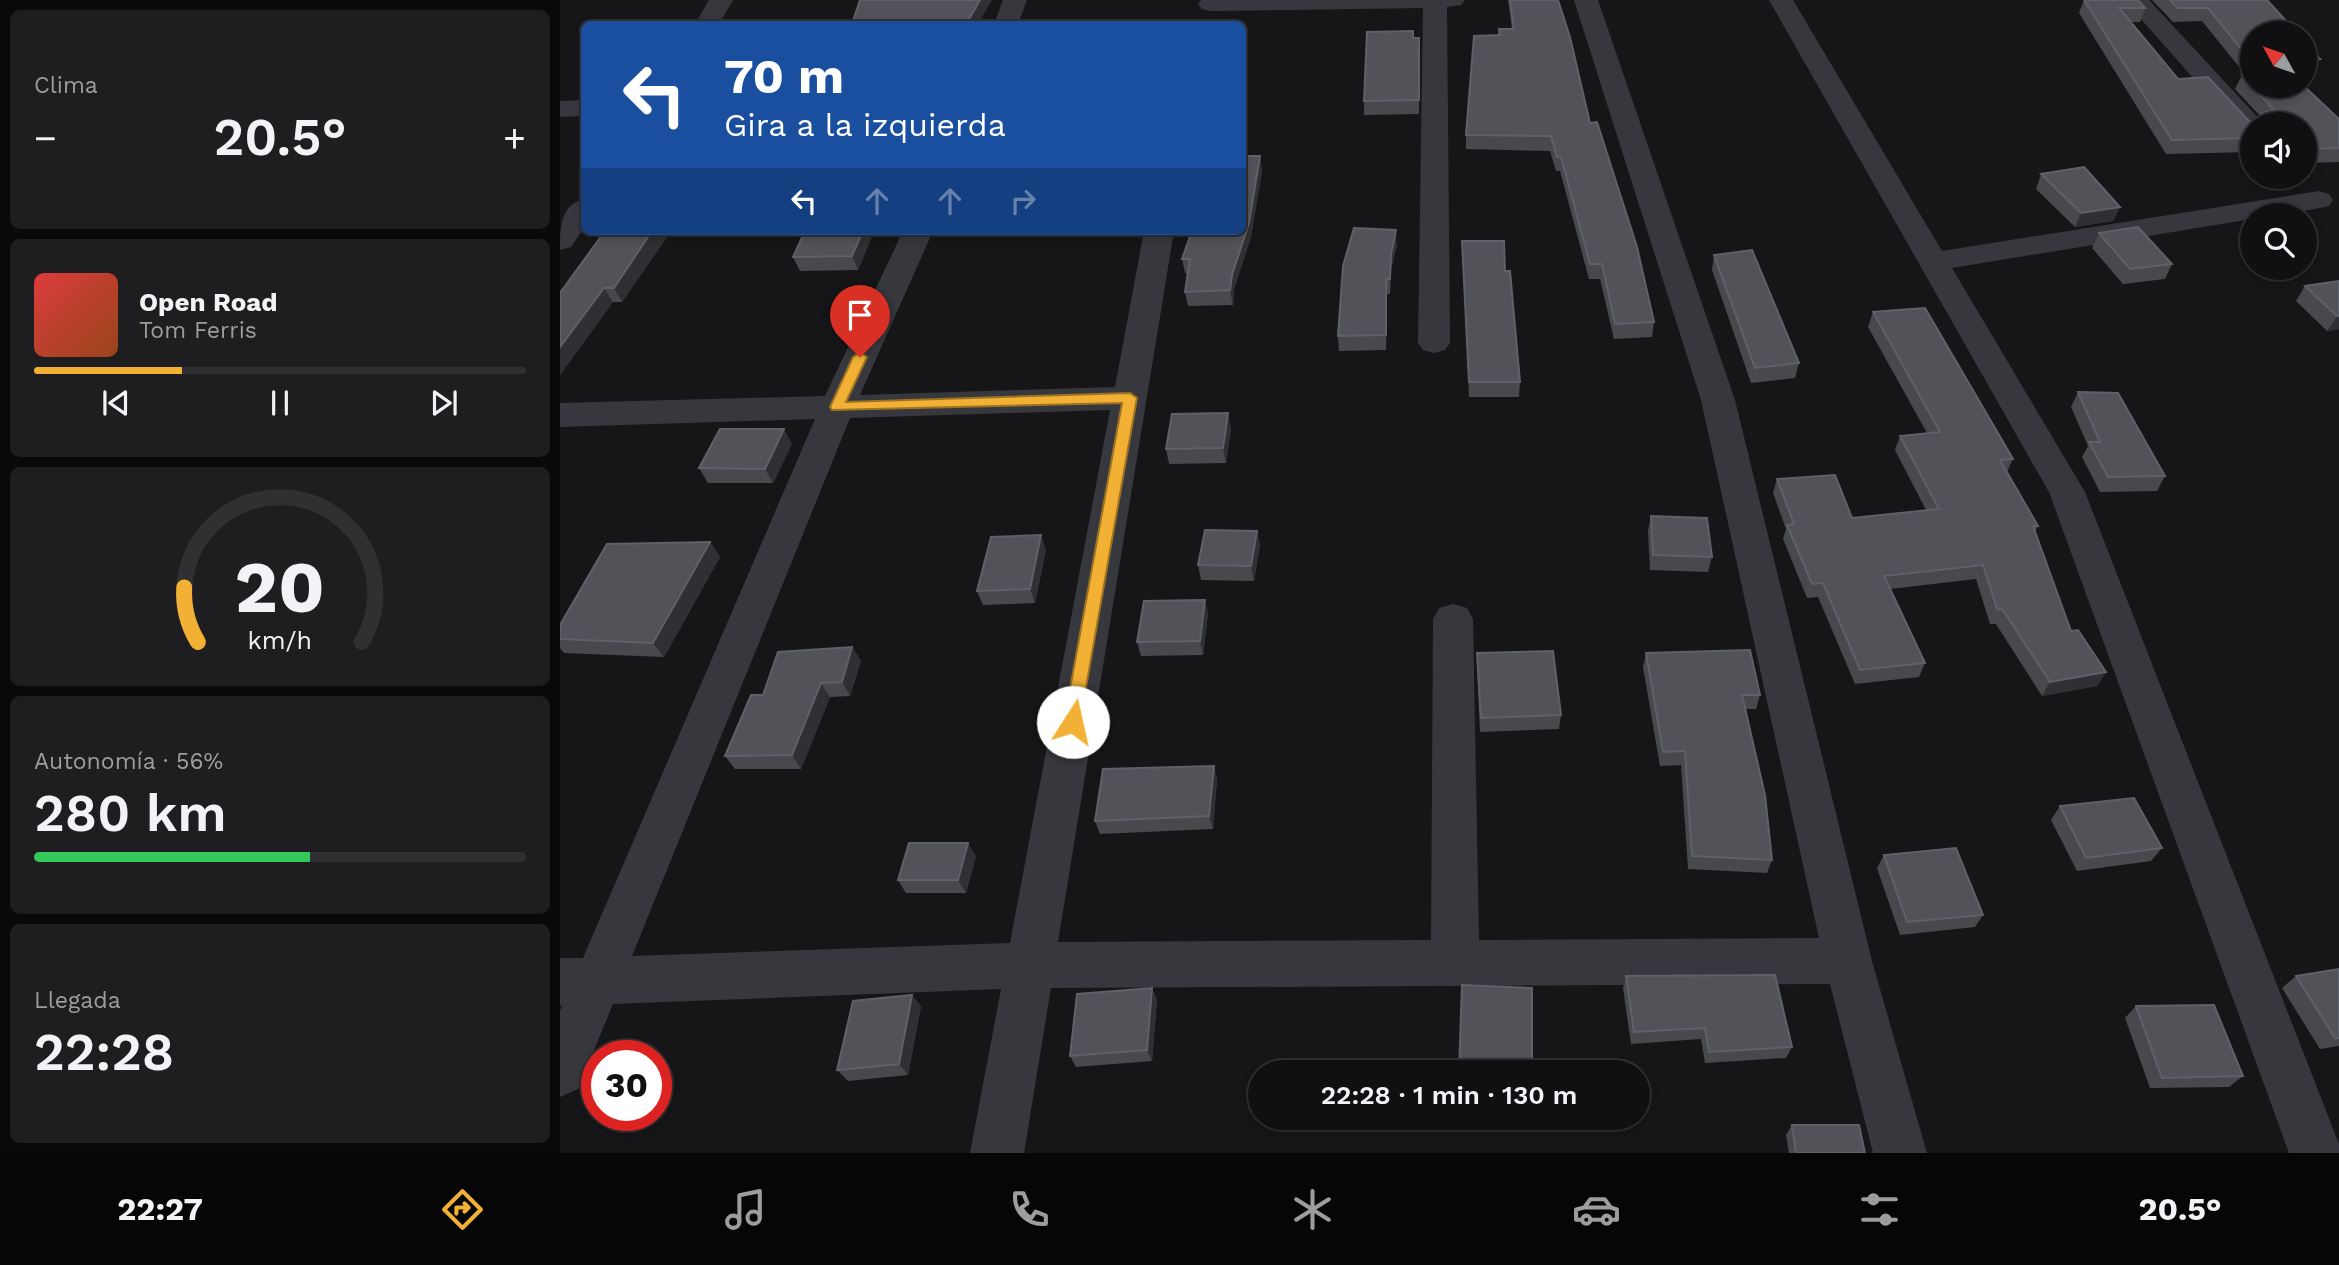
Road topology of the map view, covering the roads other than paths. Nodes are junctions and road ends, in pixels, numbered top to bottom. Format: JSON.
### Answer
{"nodes":[{"id":1,"x":721,"y":0,"type":"edge"},
{"id":2,"x":1015,"y":0,"type":"edge"},
{"id":3,"x":1435,"y":0,"type":"edge"},
{"id":4,"x":1453,"y":0,"type":"edge"},
{"id":5,"x":1586,"y":0,"type":"edge"},
{"id":6,"x":1781,"y":0,"type":"edge"},
{"id":7,"x":2136,"y":0,"type":"edge"},
{"id":8,"x":1208,"y":9,"type":"edge"},
{"id":9,"x":709,"y":21,"type":"edge"},
{"id":10,"x":1007,"y":21,"type":"edge"},
{"id":11,"x":581,"y":108,"type":"edge"},
{"id":12,"x":560,"y":109,"type":"edge"},
{"id":13,"x":2240,"y":114,"type":"edge"},
{"id":14,"x":2309,"y":189,"type":"edge"},
{"id":15,"x":2329,"y":210,"type":"edge"},
{"id":16,"x":581,"y":212,"type":"edge"},
{"id":17,"x":916,"y":235,"type":"edge"},
{"id":18,"x":1158,"y":235,"type":"edge"},
{"id":19,"x":560,"y":241,"type":"edge"},
{"id":20,"x":1933,"y":262,"type":"junction"},
{"id":21,"x":1434,"y":344,"type":"dead end"},
{"id":22,"x":1130,"y":398,"type":"junction"},
{"id":23,"x":837,"y":407,"type":"junction"},
{"id":24,"x":560,"y":415,"type":"edge"},
{"id":25,"x":1453,"y":619,"type":"dead end"},
{"id":26,"x":1848,"y":961,"type":"junction"},
{"id":27,"x":1455,"y":963,"type":"junction"},
{"id":28,"x":1030,"y":965,"type":"junction"},
{"id":29,"x":579,"y":981,"type":"edge"},
{"id":30,"x":560,"y":1071,"type":"edge"},
{"id":31,"x":997,"y":1153,"type":"edge"},
{"id":32,"x":1900,"y":1153,"type":"edge"},
{"id":33,"x":2316,"y":1153,"type":"edge"}],
"edges":[{"from":1,"to":9,"type":"street"},
{"from":2,"to":10,"type":"street"},
{"from":3,"to":4,"type":"street"},
{"from":3,"to":8,"type":"street"},
{"from":3,"to":21,"type":"street"},
{"from":5,"to":26,"type":"street"},
{"from":6,"to":20,"type":"street"},
{"from":7,"to":13,"type":"street"},
{"from":11,"to":12,"type":"street"},
{"from":14,"to":15,"type":"street"},
{"from":15,"to":20,"type":"street"},
{"from":16,"to":19,"type":"street"},
{"from":17,"to":23,"type":"street"},
{"from":18,"to":22,"type":"street"},
{"from":20,"to":33,"type":"street"},
{"from":22,"to":23,"type":"street"},
{"from":22,"to":28,"type":"street"},
{"from":23,"to":24,"type":"street"},
{"from":23,"to":29,"type":"street"},
{"from":25,"to":27,"type":"street"},
{"from":26,"to":27,"type":"street"},
{"from":26,"to":32,"type":"street"},
{"from":27,"to":28,"type":"street"},
{"from":28,"to":29,"type":"street"},
{"from":28,"to":31,"type":"street"},
{"from":29,"to":30,"type":"street"}]}
